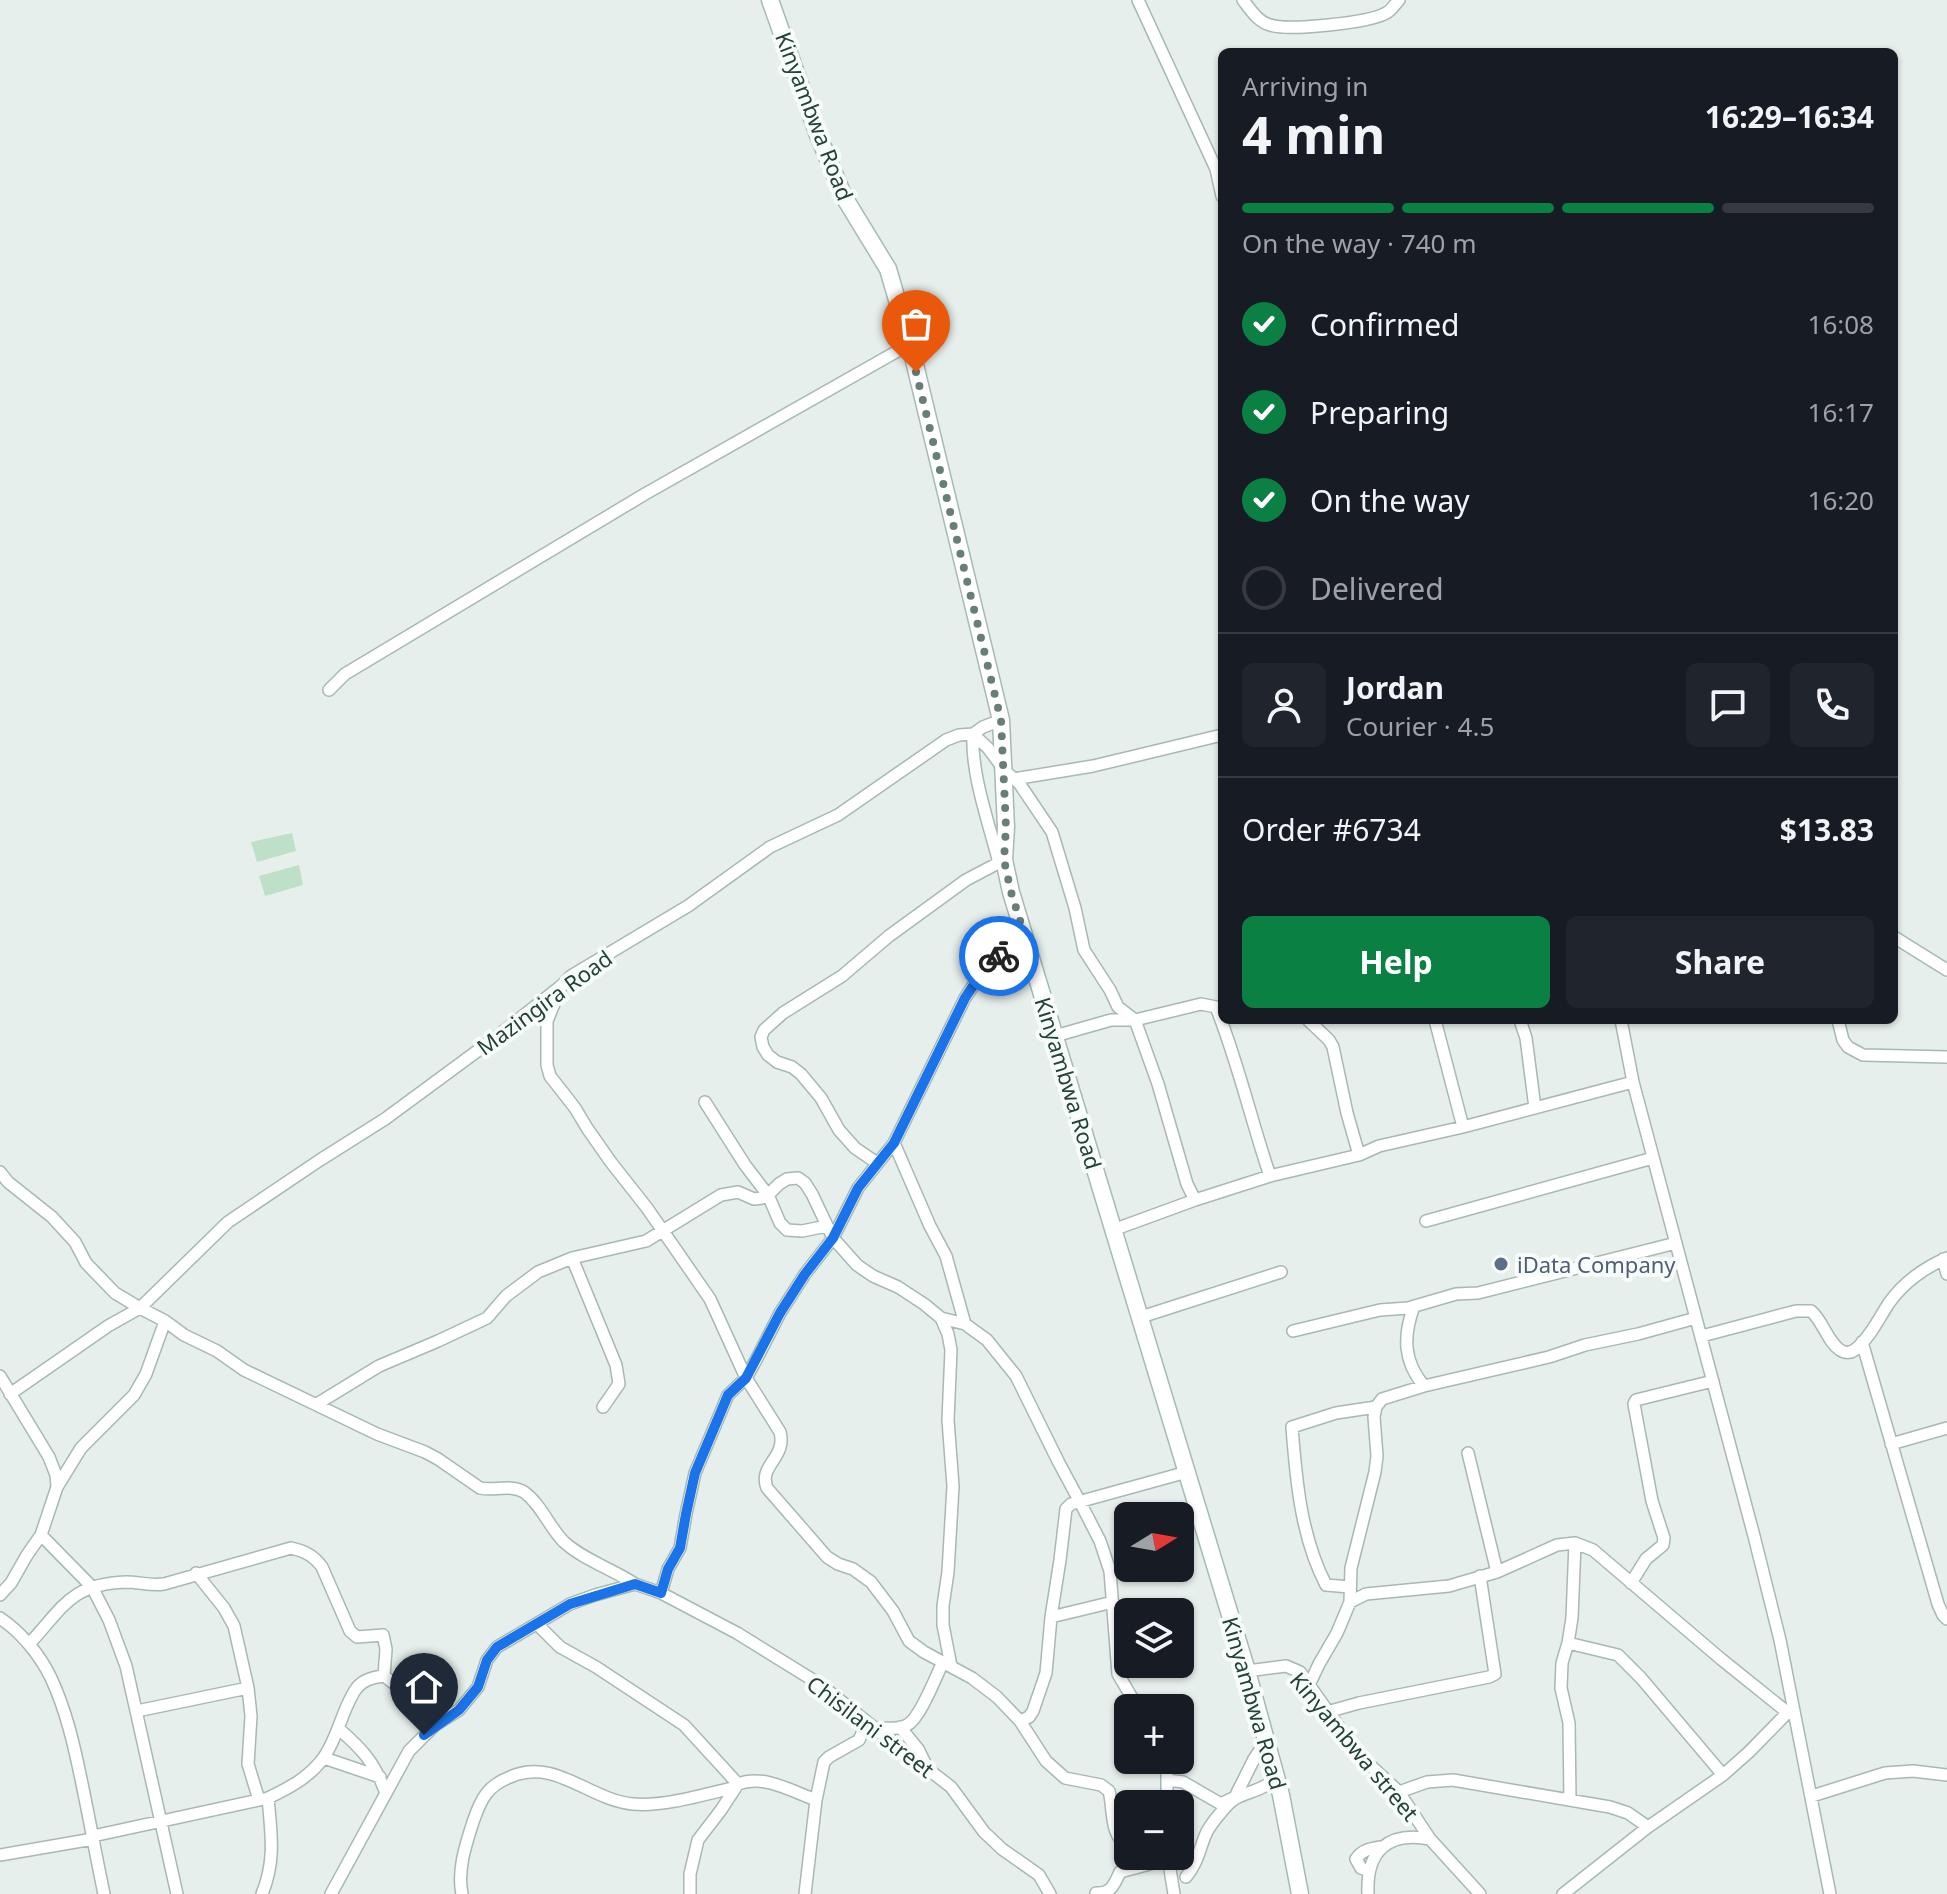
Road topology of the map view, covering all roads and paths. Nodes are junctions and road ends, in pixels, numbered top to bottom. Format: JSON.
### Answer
{"nodes":[{"id":1,"x":770,"y":0,"type":"edge"},
{"id":2,"x":1138,"y":0,"type":"edge"},
{"id":3,"x":1243,"y":0,"type":"edge"},
{"id":4,"x":1399,"y":0,"type":"edge"},
{"id":5,"x":1218,"y":178,"type":"edge"},
{"id":6,"x":910,"y":344,"type":"junction"},
{"id":7,"x":329,"y":690,"type":"dead end"},
{"id":8,"x":1001,"y":720,"type":"junction"},
{"id":9,"x":973,"y":734,"type":"junction"},
{"id":10,"x":1218,"y":736,"type":"edge"},
{"id":11,"x":1009,"y":775,"type":"junction"},
{"id":12,"x":1002,"y":861,"type":"junction"},
{"id":13,"x":1898,"y":939,"type":"edge"},
{"id":14,"x":1027,"y":943,"type":"junction"},
{"id":15,"x":1947,"y":970,"type":"edge"},
{"id":16,"x":561,"y":986,"type":"junction"},
{"id":17,"x":1218,"y":1006,"type":"edge"},
{"id":18,"x":1135,"y":1020,"type":"junction"},
{"id":19,"x":1224,"y":1024,"type":"edge"},
{"id":20,"x":1312,"y":1024,"type":"edge"},
{"id":21,"x":1436,"y":1024,"type":"edge"},
{"id":22,"x":1521,"y":1024,"type":"edge"},
{"id":23,"x":1622,"y":1024,"type":"edge"},
{"id":24,"x":1839,"y":1024,"type":"edge"},
{"id":25,"x":1055,"y":1036,"type":"junction"},
{"id":26,"x":1947,"y":1057,"type":"edge"},
{"id":27,"x":1633,"y":1082,"type":"junction"},
{"id":28,"x":705,"y":1102,"type":"dead end"},
{"id":29,"x":1535,"y":1108,"type":"junction"},
{"id":30,"x":1463,"y":1127,"type":"junction"},
{"id":31,"x":894,"y":1143,"type":"junction"},
{"id":32,"x":1359,"y":1155,"type":"junction"},
{"id":33,"x":1653,"y":1158,"type":"junction"},
{"id":34,"x":877,"y":1163,"type":"junction"},
{"id":35,"x":0,"y":1172,"type":"edge"},
{"id":36,"x":1270,"y":1176,"type":"junction"},
{"id":37,"x":768,"y":1195,"type":"junction"},
{"id":38,"x":1195,"y":1200,"type":"junction"},
{"id":39,"x":1426,"y":1221,"type":"dead end"},
{"id":40,"x":827,"y":1226,"type":"junction"},
{"id":41,"x":664,"y":1230,"type":"junction"},
{"id":42,"x":1113,"y":1230,"type":"junction"},
{"id":43,"x":833,"y":1238,"type":"junction"},
{"id":44,"x":1676,"y":1243,"type":"junction"},
{"id":45,"x":572,"y":1258,"type":"junction"},
{"id":46,"x":1945,"y":1259,"type":"edge"},
{"id":47,"x":1281,"y":1272,"type":"dead end"},
{"id":48,"x":1947,"y":1274,"type":"edge"},
{"id":49,"x":1414,"y":1306,"type":"junction"},
{"id":50,"x":140,"y":1308,"type":"junction"},
{"id":51,"x":1141,"y":1317,"type":"junction"},
{"id":52,"x":941,"y":1318,"type":"junction"},
{"id":53,"x":1696,"y":1318,"type":"junction"},
{"id":54,"x":165,"y":1321,"type":"junction"},
{"id":55,"x":965,"y":1324,"type":"junction"},
{"id":56,"x":1293,"y":1331,"type":"dead end"},
{"id":57,"x":1702,"y":1336,"type":"junction"},
{"id":58,"x":1862,"y":1342,"type":"junction"},
{"id":59,"x":0,"y":1376,"type":"edge"},
{"id":60,"x":746,"y":1378,"type":"junction"},
{"id":61,"x":1713,"y":1381,"type":"junction"},
{"id":62,"x":1424,"y":1386,"type":"junction"},
{"id":63,"x":10,"y":1394,"type":"junction"},
{"id":64,"x":317,"y":1404,"type":"junction"},
{"id":65,"x":603,"y":1407,"type":"dead end"},
{"id":66,"x":1376,"y":1407,"type":"junction"},
{"id":67,"x":1947,"y":1428,"type":"edge"},
{"id":68,"x":1891,"y":1444,"type":"junction"},
{"id":69,"x":1468,"y":1453,"type":"dead end"},
{"id":70,"x":1187,"y":1472,"type":"junction"},
{"id":71,"x":57,"y":1487,"type":"junction"},
{"id":72,"x":1080,"y":1502,"type":"junction"},
{"id":73,"x":41,"y":1535,"type":"junction"},
{"id":74,"x":1575,"y":1543,"type":"junction"},
{"id":75,"x":1497,"y":1572,"type":"junction"},
{"id":76,"x":196,"y":1573,"type":"junction"},
{"id":77,"x":1480,"y":1576,"type":"junction"},
{"id":78,"x":1631,"y":1583,"type":"junction"},
{"id":79,"x":635,"y":1584,"type":"junction"},
{"id":80,"x":92,"y":1587,"type":"junction"},
{"id":81,"x":1350,"y":1587,"type":"junction"},
{"id":82,"x":661,"y":1593,"type":"junction"},
{"id":83,"x":0,"y":1595,"type":"edge"},
{"id":84,"x":1113,"y":1602,"type":"junction"},
{"id":85,"x":1350,"y":1602,"type":"junction"},
{"id":86,"x":1051,"y":1617,"type":"junction"},
{"id":87,"x":0,"y":1618,"type":"edge"},
{"id":88,"x":1947,"y":1619,"type":"edge"},
{"id":89,"x":537,"y":1624,"type":"junction"},
{"id":90,"x":1568,"y":1643,"type":"junction"},
{"id":91,"x":29,"y":1644,"type":"junction"},
{"id":92,"x":947,"y":1664,"type":"junction"},
{"id":93,"x":1247,"y":1671,"type":"junction"},
{"id":94,"x":384,"y":1676,"type":"junction"},
{"id":95,"x":1309,"y":1685,"type":"junction"},
{"id":96,"x":248,"y":1688,"type":"junction"},
{"id":97,"x":1130,"y":1694,"type":"edge"},
{"id":98,"x":1790,"y":1709,"type":"junction"},
{"id":99,"x":137,"y":1711,"type":"junction"},
{"id":100,"x":1327,"y":1712,"type":"junction"},
{"id":101,"x":1020,"y":1721,"type":"junction"},
{"id":102,"x":435,"y":1725,"type":"junction"},
{"id":103,"x":870,"y":1725,"type":"junction"},
{"id":104,"x":900,"y":1727,"type":"junction"},
{"id":105,"x":339,"y":1729,"type":"junction"},
{"id":106,"x":1266,"y":1741,"type":"junction"},
{"id":107,"x":324,"y":1758,"type":"junction"},
{"id":108,"x":930,"y":1770,"type":"junction"},
{"id":109,"x":1167,"y":1774,"type":"edge"},
{"id":110,"x":1723,"y":1775,"type":"junction"},
{"id":111,"x":1947,"y":1775,"type":"edge"},
{"id":112,"x":380,"y":1777,"type":"junction"},
{"id":113,"x":1276,"y":1777,"type":"junction"},
{"id":114,"x":1167,"y":1780,"type":"junction"},
{"id":115,"x":737,"y":1785,"type":"junction"},
{"id":116,"x":1167,"y":1790,"type":"edge"},
{"id":117,"x":1399,"y":1792,"type":"junction"},
{"id":118,"x":386,"y":1793,"type":"junction"},
{"id":119,"x":1812,"y":1796,"type":"junction"},
{"id":120,"x":1235,"y":1797,"type":"junction"},
{"id":121,"x":263,"y":1799,"type":"junction"},
{"id":122,"x":816,"y":1800,"type":"junction"},
{"id":123,"x":1570,"y":1800,"type":"junction"},
{"id":124,"x":160,"y":1821,"type":"junction"},
{"id":125,"x":1648,"y":1827,"type":"junction"},
{"id":126,"x":1114,"y":1828,"type":"edge"},
{"id":127,"x":93,"y":1838,"type":"junction"},
{"id":128,"x":1430,"y":1839,"type":"junction"},
{"id":129,"x":1380,"y":1847,"type":"junction"},
{"id":130,"x":0,"y":1855,"type":"edge"},
{"id":131,"x":1124,"y":1870,"type":"edge"},
{"id":132,"x":1170,"y":1870,"type":"edge"},
{"id":133,"x":1369,"y":1871,"type":"junction"},
{"id":134,"x":1186,"y":1877,"type":"dead end"},
{"id":135,"x":1096,"y":1893,"type":"edge"},
{"id":136,"x":104,"y":1894,"type":"edge"},
{"id":137,"x":177,"y":1894,"type":"edge"},
{"id":138,"x":262,"y":1894,"type":"edge"},
{"id":139,"x":331,"y":1894,"type":"edge"},
{"id":140,"x":462,"y":1894,"type":"edge"},
{"id":141,"x":690,"y":1894,"type":"edge"},
{"id":142,"x":805,"y":1894,"type":"edge"},
{"id":143,"x":1050,"y":1894,"type":"edge"},
{"id":144,"x":1174,"y":1894,"type":"edge"},
{"id":145,"x":1300,"y":1894,"type":"edge"},
{"id":146,"x":1368,"y":1894,"type":"edge"},
{"id":147,"x":1480,"y":1894,"type":"edge"},
{"id":148,"x":1563,"y":1894,"type":"edge"},
{"id":149,"x":1830,"y":1894,"type":"edge"}],
"edges":[{"from":1,"to":6,"type":"street","name":"Kinyambwa Road"},
{"from":2,"to":5,"type":"street"},
{"from":3,"to":4,"type":"street"},
{"from":6,"to":7,"type":"street"},
{"from":6,"to":8,"type":"street","name":"Kinyambwa Road"},
{"from":8,"to":9,"type":"street","name":"Mazingira Road"},
{"from":8,"to":11,"type":"street","name":"Kinyambwa Road"},
{"from":9,"to":11,"type":"street"},
{"from":9,"to":12,"type":"street"},
{"from":9,"to":16,"type":"street","name":"Mazingira Road"},
{"from":10,"to":11,"type":"street"},
{"from":11,"to":12,"type":"street","name":"Kinyambwa Road"},
{"from":11,"to":18,"type":"street"},
{"from":12,"to":14,"type":"street","name":"Kinyambwa Road"},
{"from":12,"to":34,"type":"street"},
{"from":13,"to":15,"type":"street"},
{"from":14,"to":25,"type":"street","name":"Kinyambwa Road"},
{"from":14,"to":31,"type":"street"},
{"from":16,"to":41,"type":"street"},
{"from":16,"to":50,"type":"street","name":"Mazingira Road"},
{"from":17,"to":18,"type":"street"},
{"from":18,"to":25,"type":"street"},
{"from":18,"to":38,"type":"street"},
{"from":19,"to":36,"type":"street"},
{"from":20,"to":32,"type":"street"},
{"from":21,"to":30,"type":"street"},
{"from":22,"to":29,"type":"street"},
{"from":23,"to":27,"type":"street"},
{"from":24,"to":26,"type":"street"},
{"from":25,"to":42,"type":"street","name":"Kinyambwa Road"},
{"from":27,"to":29,"type":"street"},
{"from":27,"to":33,"type":"street"},
{"from":28,"to":37,"type":"street"},
{"from":29,"to":30,"type":"street"},
{"from":30,"to":32,"type":"street"},
{"from":31,"to":34,"type":"street"},
{"from":31,"to":55,"type":"street"},
{"from":32,"to":36,"type":"street"},
{"from":33,"to":39,"type":"street"},
{"from":33,"to":44,"type":"street"},
{"from":34,"to":43,"type":"street"},
{"from":35,"to":50,"type":"street","name":"Chisilani street"},
{"from":36,"to":38,"type":"street"},
{"from":37,"to":40,"type":"street"},
{"from":37,"to":40,"type":"street"},
{"from":37,"to":41,"type":"street"},
{"from":38,"to":42,"type":"street"},
{"from":40,"to":43,"type":"street"},
{"from":41,"to":45,"type":"street"},
{"from":41,"to":60,"type":"street"},
{"from":42,"to":51,"type":"street","name":"Kinyambwa Road"},
{"from":43,"to":52,"type":"street"},
{"from":43,"to":60,"type":"street"},
{"from":44,"to":49,"type":"street"},
{"from":44,"to":53,"type":"street"},
{"from":45,"to":64,"type":"street"},
{"from":45,"to":65,"type":"street"},
{"from":46,"to":48,"type":"street"},
{"from":46,"to":58,"type":"street"},
{"from":47,"to":51,"type":"street"},
{"from":49,"to":56,"type":"street"},
{"from":49,"to":62,"type":"street"},
{"from":50,"to":54,"type":"street","name":"Chisilani street"},
{"from":50,"to":63,"type":"street","name":"Mazingira Road"},
{"from":51,"to":70,"type":"street","name":"Kinyambwa Road"},
{"from":52,"to":55,"type":"street"},
{"from":52,"to":92,"type":"street"},
{"from":53,"to":57,"type":"street"},
{"from":53,"to":62,"type":"street"},
{"from":54,"to":64,"type":"street","name":"Chisilani street"},
{"from":54,"to":71,"type":"street"},
{"from":55,"to":72,"type":"street"},
{"from":57,"to":58,"type":"street"},
{"from":57,"to":61,"type":"street"},
{"from":58,"to":68,"type":"street"},
{"from":59,"to":63,"type":"street"},
{"from":60,"to":82,"type":"street"},
{"from":60,"to":92,"type":"street"},
{"from":61,"to":78,"type":"street"},
{"from":61,"to":98,"type":"street"},
{"from":62,"to":66,"type":"street"},
{"from":63,"to":71,"type":"street"},
{"from":64,"to":79,"type":"street","name":"Chisilani street"},
{"from":66,"to":81,"type":"street"},
{"from":66,"to":81,"type":"street"},
{"from":67,"to":68,"type":"street"},
{"from":68,"to":88,"type":"street"},
{"from":69,"to":75,"type":"street"},
{"from":70,"to":72,"type":"street"},
{"from":70,"to":93,"type":"street","name":"Kinyambwa Road"},
{"from":71,"to":73,"type":"street"},
{"from":72,"to":84,"type":"street"},
{"from":72,"to":86,"type":"street"},
{"from":73,"to":80,"type":"street"},
{"from":73,"to":83,"type":"street"},
{"from":74,"to":75,"type":"street"},
{"from":74,"to":78,"type":"street"},
{"from":74,"to":90,"type":"street"},
{"from":75,"to":77,"type":"street"},
{"from":76,"to":80,"type":"street"},
{"from":76,"to":94,"type":"street"},
{"from":76,"to":96,"type":"street"},
{"from":77,"to":85,"type":"street"},
{"from":77,"to":100,"type":"street"},
{"from":78,"to":98,"type":"street"},
{"from":79,"to":82,"type":"street","name":"Chisilani street"},
{"from":79,"to":89,"type":"street"},
{"from":80,"to":91,"type":"street"},
{"from":80,"to":99,"type":"street"},
{"from":81,"to":85,"type":"street"},
{"from":82,"to":103,"type":"street","name":"Chisilani street"},
{"from":84,"to":86,"type":"street"},
{"from":84,"to":97,"type":"street"},
{"from":85,"to":95,"type":"street"},
{"from":86,"to":101,"type":"street"},
{"from":87,"to":91,"type":"street"},
{"from":89,"to":102,"type":"street"},
{"from":89,"to":115,"type":"street"},
{"from":90,"to":110,"type":"street"},
{"from":90,"to":123,"type":"street"},
{"from":91,"to":127,"type":"street"},
{"from":92,"to":101,"type":"street"},
{"from":92,"to":104,"type":"street"},
{"from":93,"to":95,"type":"street","name":"Kinyambwa street"},
{"from":93,"to":106,"type":"street","name":"Kinyambwa Road"},
{"from":94,"to":102,"type":"street"},
{"from":94,"to":105,"type":"street"},
{"from":95,"to":100,"type":"street","name":"Kinyambwa street"},
{"from":96,"to":99,"type":"street"},
{"from":96,"to":121,"type":"street"},
{"from":98,"to":110,"type":"street"},
{"from":98,"to":119,"type":"street"},
{"from":99,"to":124,"type":"street"},
{"from":100,"to":117,"type":"street","name":"Kinyambwa street"},
{"from":101,"to":126,"type":"street"},
{"from":102,"to":118,"type":"street"},
{"from":103,"to":104,"type":"street"},
{"from":103,"to":108,"type":"street","name":"Chisilani street"},
{"from":103,"to":122,"type":"street"},
{"from":104,"to":108,"type":"street"},
{"from":105,"to":107,"type":"street"},
{"from":105,"to":112,"type":"street"},
{"from":106,"to":113,"type":"street","name":"Kinyambwa Road"},
{"from":106,"to":120,"type":"street"},
{"from":107,"to":112,"type":"street"},
{"from":107,"to":121,"type":"street"},
{"from":108,"to":143,"type":"street","name":"Chisilani street"},
{"from":109,"to":114,"type":"street"},
{"from":110,"to":125,"type":"street"},
{"from":111,"to":119,"type":"street"},
{"from":112,"to":118,"type":"street"},
{"from":113,"to":120,"type":"street"},
{"from":113,"to":145,"type":"street","name":"Kinyambwa Road"},
{"from":114,"to":116,"type":"street"},
{"from":114,"to":120,"type":"street"},
{"from":115,"to":122,"type":"street"},
{"from":115,"to":140,"type":"street"},
{"from":115,"to":141,"type":"street"},
{"from":117,"to":123,"type":"street"},
{"from":117,"to":128,"type":"street","name":"Kinyambwa street"},
{"from":118,"to":139,"type":"street"},
{"from":119,"to":149,"type":"street"},
{"from":120,"to":134,"type":"street"},
{"from":121,"to":124,"type":"street"},
{"from":121,"to":138,"type":"street"},
{"from":122,"to":142,"type":"street"},
{"from":123,"to":125,"type":"street"},
{"from":124,"to":127,"type":"street"},
{"from":124,"to":137,"type":"street"},
{"from":125,"to":148,"type":"street"},
{"from":127,"to":130,"type":"street"},
{"from":127,"to":136,"type":"street"},
{"from":128,"to":129,"type":"street"},
{"from":128,"to":147,"type":"street","name":"Kinyambwa street"},
{"from":129,"to":133,"type":"street"},
{"from":129,"to":133,"type":"street"},
{"from":131,"to":135,"type":"street"},
{"from":132,"to":144,"type":"street"},
{"from":133,"to":146,"type":"street"}]}
